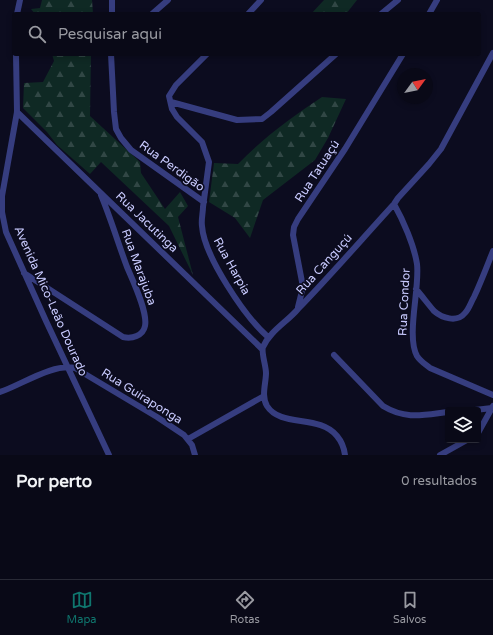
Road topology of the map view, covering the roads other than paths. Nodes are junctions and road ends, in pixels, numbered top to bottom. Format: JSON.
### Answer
{"nodes":[{"id":1,"x":20,"y":0,"type":"edge"},
{"id":2,"x":112,"y":0,"type":"edge"},
{"id":3,"x":168,"y":0,"type":"edge"},
{"id":4,"x":262,"y":0,"type":"edge"},
{"id":5,"x":398,"y":0,"type":"edge"},
{"id":6,"x":437,"y":0,"type":"edge"},
{"id":7,"x":17,"y":12,"type":"edge"},
{"id":8,"x":112,"y":12,"type":"edge"},
{"id":9,"x":154,"y":12,"type":"edge"},
{"id":10,"x":250,"y":12,"type":"edge"},
{"id":11,"x":383,"y":12,"type":"edge"},
{"id":12,"x":430,"y":12,"type":"edge"},
{"id":13,"x":493,"y":53,"type":"edge"},
{"id":14,"x":16,"y":56,"type":"edge"},
{"id":15,"x":111,"y":56,"type":"edge"},
{"id":16,"x":205,"y":56,"type":"edge"},
{"id":17,"x":334,"y":56,"type":"edge"},
{"id":18,"x":402,"y":56,"type":"edge"},
{"id":19,"x":170,"y":102,"type":"junction"},
{"id":20,"x":17,"y":112,"type":"junction"},
{"id":21,"x":100,"y":192,"type":"junction"},
{"id":22,"x":204,"y":202,"type":"junction"},
{"id":23,"x":394,"y":204,"type":"junction"},
{"id":24,"x":3,"y":231,"type":"edge"},
{"id":25,"x":493,"y":250,"type":"edge"},
{"id":26,"x":24,"y":273,"type":"junction"},
{"id":27,"x":416,"y":289,"type":"junction"},
{"id":28,"x":297,"y":311,"type":"junction"},
{"id":29,"x":268,"y":337,"type":"junction"},
{"id":30,"x":262,"y":349,"type":"junction"},
{"id":31,"x":334,"y":355,"type":"dead end"},
{"id":32,"x":68,"y":366,"type":"junction"},
{"id":33,"x":0,"y":392,"type":"edge"},
{"id":34,"x":493,"y":395,"type":"edge"},
{"id":35,"x":264,"y":396,"type":"junction"},
{"id":36,"x":492,"y":407,"type":"edge"},
{"id":37,"x":481,"y":409,"type":"edge"},
{"id":38,"x":445,"y":412,"type":"edge"},
{"id":39,"x":481,"y":427,"type":"edge"},
{"id":40,"x":188,"y":439,"type":"junction"},
{"id":41,"x":462,"y":443,"type":"edge"},
{"id":42,"x":109,"y":455,"type":"edge"},
{"id":43,"x":196,"y":455,"type":"edge"},
{"id":44,"x":344,"y":455,"type":"edge"},
{"id":45,"x":440,"y":455,"type":"edge"}],
"edges":[{"from":1,"to":7,"type":"street"},
{"from":2,"to":8,"type":"street"},
{"from":3,"to":9,"type":"street"},
{"from":4,"to":10,"type":"street"},
{"from":5,"to":11,"type":"street"},
{"from":6,"to":12,"type":"street"},
{"from":13,"to":23,"type":"street"},
{"from":14,"to":20,"type":"street","name":"Avenida Mico-Leão Dourado"},
{"from":15,"to":22,"type":"street","name":"Rua Perdigão"},
{"from":16,"to":19,"type":"street"},
{"from":17,"to":19,"type":"street"},
{"from":18,"to":28,"type":"street","name":"Rua Tatuaçú"},
{"from":19,"to":22,"type":"street","name":"Rua Harpia"},
{"from":20,"to":21,"type":"street","name":"Rua Jacutinga"},
{"from":20,"to":24,"type":"street","name":"Avenida Mico-Leão Dourado"},
{"from":21,"to":26,"type":"street","name":"Rua Marajuba"},
{"from":21,"to":30,"type":"street","name":"Rua Jacutinga"},
{"from":22,"to":29,"type":"street","name":"Rua Harpia"},
{"from":23,"to":27,"type":"street","name":"Rua Condor"},
{"from":23,"to":28,"type":"street","name":"Rua Canguçú"},
{"from":24,"to":26,"type":"street","name":"Avenida Mico-Leão Dourado"},
{"from":25,"to":27,"type":"street"},
{"from":26,"to":32,"type":"street","name":"Avenida Mico-Leão Dourado"},
{"from":27,"to":34,"type":"street","name":"Rua Condor"},
{"from":28,"to":29,"type":"street","name":"Rua Canguçú"},
{"from":29,"to":30,"type":"street"},
{"from":30,"to":35,"type":"street"},
{"from":31,"to":38,"type":"street"},
{"from":32,"to":33,"type":"street"},
{"from":32,"to":40,"type":"street","name":"Rua Guiraponga"},
{"from":32,"to":42,"type":"street","name":"Avenida Mico-Leão Dourado"},
{"from":35,"to":40,"type":"street"},
{"from":35,"to":44,"type":"street"},
{"from":36,"to":37,"type":"street"},
{"from":36,"to":39,"type":"street"},
{"from":40,"to":43,"type":"street","name":"Rua Guiraponga"},
{"from":41,"to":45,"type":"street"}]}
